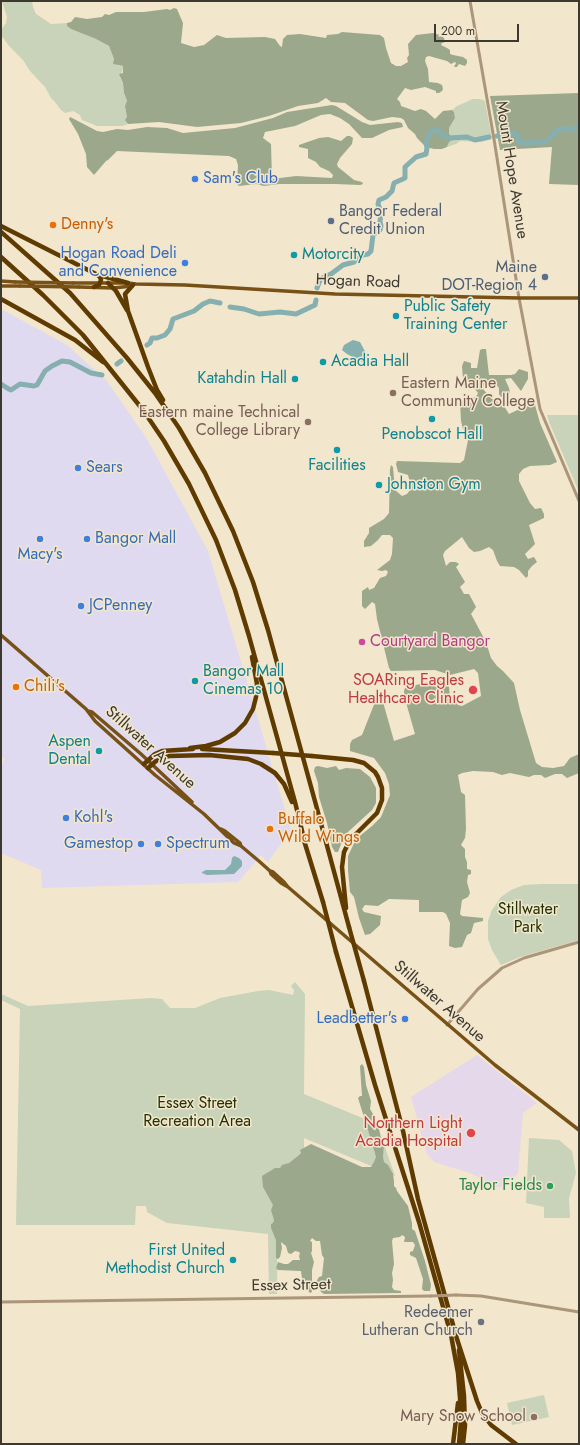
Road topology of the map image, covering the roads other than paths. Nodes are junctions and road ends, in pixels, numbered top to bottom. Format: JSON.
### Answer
{"nodes":[{"id":1,"x":470,"y":1,"type":"edge"},
{"id":2,"x":1,"y":226,"type":"edge"},
{"id":3,"x":1,"y":232,"type":"edge"},
{"id":4,"x":1,"y":257,"type":"edge"},
{"id":5,"x":96,"y":274,"type":"junction"},
{"id":6,"x":1,"y":281,"type":"edge"},
{"id":7,"x":100,"y":283,"type":"junction"},
{"id":8,"x":108,"y":283,"type":"junction"},
{"id":9,"x":133,"y":284,"type":"junction"},
{"id":10,"x":1,"y":286,"type":"edge"},
{"id":11,"x":94,"y":288,"type":"junction"},
{"id":12,"x":113,"y":288,"type":"junction"},
{"id":13,"x":519,"y":298,"type":"junction"},
{"id":14,"x":579,"y":298,"type":"edge"},
{"id":15,"x":1,"y":299,"type":"edge"},
{"id":16,"x":128,"y":311,"type":"junction"},
{"id":17,"x":107,"y":364,"type":"junction"},
{"id":18,"x":179,"y":428,"type":"junction"},
{"id":19,"x":579,"y":501,"type":"edge"},
{"id":20,"x":240,"y":605,"type":"junction"},
{"id":21,"x":1,"y":635,"type":"edge"},
{"id":22,"x":190,"y":748,"type":"junction"},
{"id":23,"x":146,"y":762,"type":"junction"},
{"id":24,"x":152,"y":764,"type":"junction"},
{"id":25,"x":148,"y":768,"type":"junction"},
{"id":26,"x":194,"y":805,"type":"junction"},
{"id":27,"x":303,"y":835,"type":"junction"},
{"id":28,"x":349,"y":927,"type":"junction"},
{"id":29,"x":579,"y":942,"type":"edge"},
{"id":30,"x":447,"y":1025,"type":"junction"},
{"id":31,"x":579,"y":1130,"type":"edge"},
{"id":32,"x":1,"y":1302,"type":"edge"},
{"id":33,"x":579,"y":1312,"type":"edge"},
{"id":34,"x":457,"y":1339,"type":"junction"},
{"id":35,"x":460,"y":1393,"type":"junction"},
{"id":36,"x":453,"y":1444,"type":"edge"},
{"id":37,"x":458,"y":1444,"type":"edge"},
{"id":38,"x":463,"y":1444,"type":"edge"},
{"id":39,"x":516,"y":1444,"type":"edge"}],
"edges":[{"from":1,"to":13,"type":"street","name":"Mount Hope Avenue"},
{"from":2,"to":5,"type":"highway"},
{"from":3,"to":18,"type":"highway"},
{"from":4,"to":17,"type":"highway"},
{"from":5,"to":7,"type":"highway"},
{"from":5,"to":9,"type":"highway"},
{"from":6,"to":7,"type":"main road","name":"Hogan Road","bridge":true},
{"from":7,"to":8,"type":"main road","name":"Hogan Road"},
{"from":7,"to":11,"type":"highway"},
{"from":8,"to":9,"type":"main road","name":"Hogan Road"},
{"from":8,"to":12,"type":"highway"},
{"from":9,"to":12,"type":"main road","name":"Hogan Road"},
{"from":9,"to":13,"type":"main road","name":"Hogan Road"},
{"from":9,"to":16,"type":"highway"},
{"from":10,"to":11,"type":"main road","name":"Hogan Road","bridge":true},
{"from":11,"to":12,"type":"main road","name":"Hogan Road"},
{"from":12,"to":16,"type":"highway"},
{"from":13,"to":14,"type":"main road","name":"Hogan Road"},
{"from":13,"to":19,"type":"street","name":"Mount Hope Avenue"},
{"from":15,"to":17,"type":"highway"},
{"from":16,"to":18,"type":"highway"},
{"from":17,"to":20,"type":"highway"},
{"from":18,"to":28,"type":"highway"},
{"from":20,"to":22,"type":"highway"},
{"from":20,"to":27,"type":"highway"},
{"from":21,"to":23,"type":"main road","name":"Stillwater Avenue"},
{"from":22,"to":23,"type":"highway"},
{"from":22,"to":28,"type":"highway","bridge":true},
{"from":23,"to":24,"type":"main road","name":"Stillwater Avenue"},
{"from":23,"to":25,"type":"main road","name":"Stillwater Avenue"},
{"from":24,"to":25,"type":"highway"},
{"from":24,"to":26,"type":"main road","name":"Stillwater Avenue"},
{"from":24,"to":27,"type":"highway"},
{"from":25,"to":26,"type":"main road","name":"Stillwater Avenue"},
{"from":26,"to":30,"type":"main road","name":"Stillwater Avenue"},
{"from":27,"to":35,"type":"highway","bridge":true},
{"from":28,"to":34,"type":"highway","bridge":true},
{"from":29,"to":30,"type":"street"},
{"from":30,"to":31,"type":"main road","name":"Stillwater Avenue"},
{"from":32,"to":33,"type":"street","name":"Essex Street","bridge":true},
{"from":34,"to":38,"type":"highway"},
{"from":34,"to":39,"type":"highway"},
{"from":35,"to":36,"type":"highway"},
{"from":35,"to":37,"type":"highway"}]}
